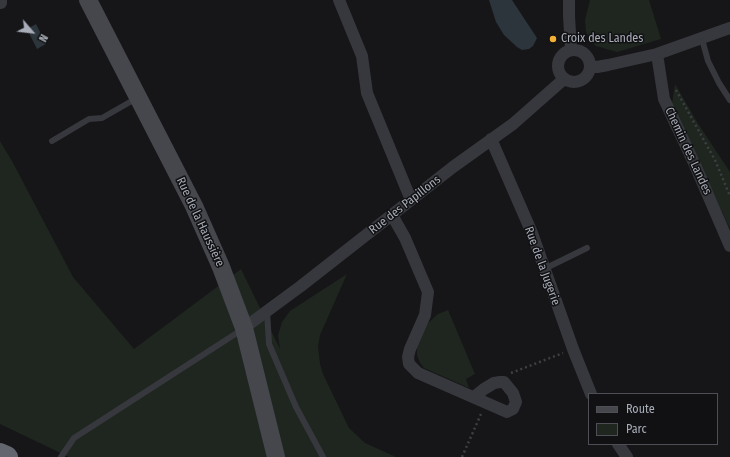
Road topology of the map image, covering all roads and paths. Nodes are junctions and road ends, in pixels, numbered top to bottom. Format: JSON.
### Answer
{"nodes":[{"id":1,"x":1,"y":0,"type":"edge"},
{"id":2,"x":88,"y":0,"type":"edge"},
{"id":3,"x":339,"y":0,"type":"edge"},
{"id":4,"x":569,"y":0,"type":"edge"},
{"id":5,"x":0,"y":3,"type":"edge"},
{"id":6,"x":730,"y":28,"type":"edge"},
{"id":7,"x":702,"y":39,"type":"junction"},
{"id":8,"x":571,"y":49,"type":"junction"},
{"id":9,"x":657,"y":54,"type":"junction"},
{"id":10,"x":590,"y":66,"type":"junction"},
{"id":11,"x":564,"y":79,"type":"junction"},
{"id":12,"x":674,"y":87,"type":"dead end"},
{"id":13,"x":138,"y":98,"type":"junction"},
{"id":14,"x":730,"y":100,"type":"edge"},
{"id":15,"x":52,"y":140,"type":"dead end"},
{"id":16,"x":491,"y":140,"type":"junction"},
{"id":17,"x":730,"y":196,"type":"edge"},
{"id":18,"x":411,"y":200,"type":"junction"},
{"id":19,"x":392,"y":215,"type":"junction"},
{"id":20,"x":730,"y":246,"type":"edge"},
{"id":21,"x":587,"y":248,"type":"dead end"},
{"id":22,"x":544,"y":269,"type":"junction"},
{"id":23,"x":267,"y":311,"type":"junction"},
{"id":24,"x":244,"y":328,"type":"junction"},
{"id":25,"x":573,"y":349,"type":"junction"},
{"id":26,"x":504,"y":382,"type":"junction"},
{"id":27,"x":591,"y":393,"type":"edge"},
{"id":28,"x":474,"y":397,"type":"junction"},
{"id":29,"x":486,"y":403,"type":"junction"},
{"id":30,"x":619,"y":445,"type":"edge"},
{"id":31,"x":0,"y":454,"type":"edge"},
{"id":32,"x":7,"y":457,"type":"edge"},
{"id":33,"x":61,"y":457,"type":"edge"},
{"id":34,"x":276,"y":457,"type":"edge"},
{"id":35,"x":323,"y":457,"type":"edge"},
{"id":36,"x":462,"y":457,"type":"edge"},
{"id":37,"x":627,"y":457,"type":"edge"}],
"edges":[{"from":1,"to":5,"type":"street"},
{"from":2,"to":13,"type":"main road","name":"Rue de la Haussière"},
{"from":3,"to":18,"type":"street"},
{"from":4,"to":8,"type":"street"},
{"from":6,"to":7,"type":"street"},
{"from":7,"to":9,"type":"street"},
{"from":7,"to":14,"type":"lane"},
{"from":8,"to":10,"type":"street"},
{"from":8,"to":11,"type":"street"},
{"from":9,"to":10,"type":"street"},
{"from":9,"to":20,"type":"street","name":"Chemin des Landes"},
{"from":10,"to":11,"type":"street"},
{"from":11,"to":16,"type":"street","name":"Rue des Papillons"},
{"from":12,"to":17,"type":"path"},
{"from":13,"to":15,"type":"lane"},
{"from":13,"to":24,"type":"main road","name":"Rue de la Haussière"},
{"from":16,"to":18,"type":"street","name":"Rue des Papillons"},
{"from":16,"to":22,"type":"street","name":"Rue de la Jugerie"},
{"from":18,"to":19,"type":"street","name":"Rue des Papillons"},
{"from":19,"to":23,"type":"street","name":"Rue des Papillons"},
{"from":19,"to":28,"type":"street"},
{"from":21,"to":22,"type":"lane"},
{"from":22,"to":25,"type":"street","name":"Rue de la Jugerie"},
{"from":23,"to":24,"type":"street","name":"Rue des Papillons"},
{"from":23,"to":35,"type":"lane"},
{"from":24,"to":33,"type":"lane"},
{"from":24,"to":34,"type":"main road","name":"Rue de la Haussière"},
{"from":25,"to":26,"type":"path"},
{"from":25,"to":27,"type":"street","name":"Rue de la Jugerie"},
{"from":26,"to":28,"type":"street"},
{"from":26,"to":29,"type":"street"},
{"from":28,"to":29,"type":"street"},
{"from":29,"to":36,"type":"path"},
{"from":30,"to":37,"type":"street"},
{"from":31,"to":32,"type":"highway"}]}
